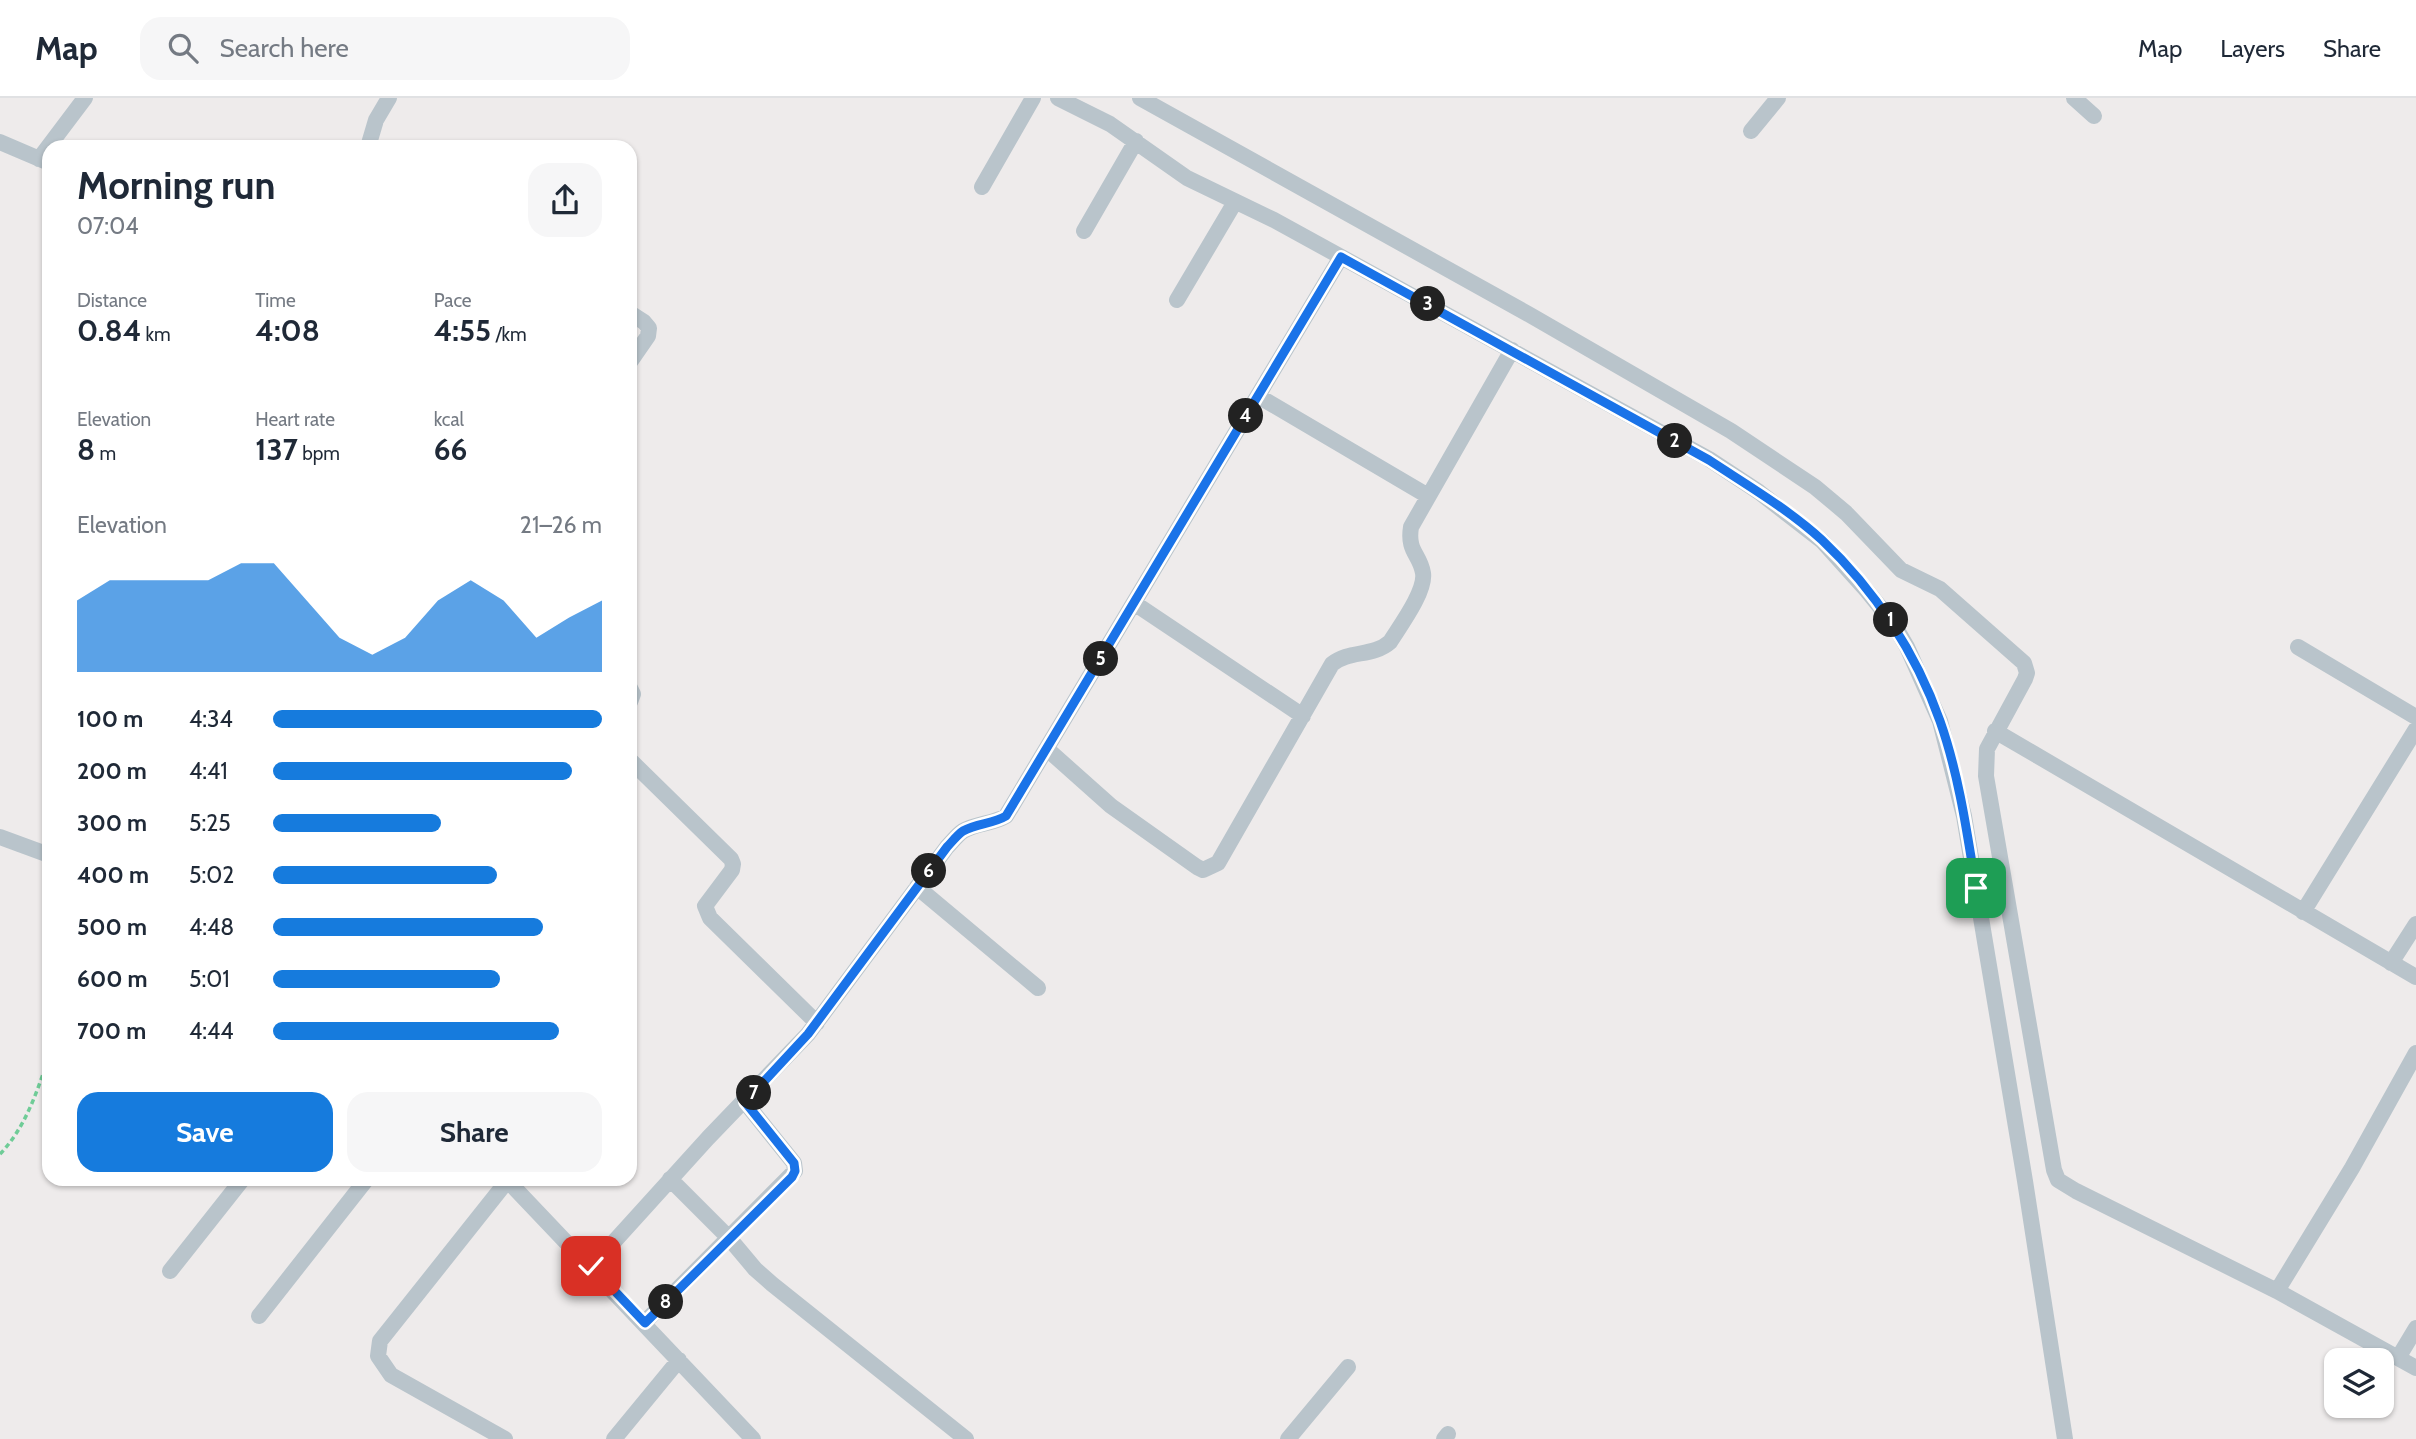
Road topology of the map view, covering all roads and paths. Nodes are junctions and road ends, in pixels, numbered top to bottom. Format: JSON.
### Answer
{"nodes":[{"id":1,"x":85,"y":98,"type":"edge"},
{"id":2,"x":390,"y":98,"type":"edge"},
{"id":3,"x":1033,"y":98,"type":"edge"},
{"id":4,"x":1058,"y":98,"type":"edge"},
{"id":5,"x":1140,"y":98,"type":"edge"},
{"id":6,"x":1779,"y":98,"type":"edge"},
{"id":7,"x":2074,"y":98,"type":"edge"},
{"id":8,"x":2094,"y":116,"type":"dead end"},
{"id":9,"x":1751,"y":131,"type":"dead end"},
{"id":10,"x":58,"y":140,"type":"edge"},
{"id":11,"x":370,"y":140,"type":"edge"},
{"id":12,"x":1136,"y":141,"type":"junction"},
{"id":13,"x":0,"y":142,"type":"edge"},
{"id":14,"x":42,"y":160,"type":"edge"},
{"id":15,"x":982,"y":187,"type":"dead end"},
{"id":16,"x":1235,"y":202,"type":"junction"},
{"id":17,"x":1084,"y":231,"type":"dead end"},
{"id":18,"x":1341,"y":257,"type":"junction"},
{"id":19,"x":1177,"y":300,"type":"dead end"},
{"id":20,"x":637,"y":317,"type":"edge"},
{"id":21,"x":1512,"y":350,"type":"junction"},
{"id":22,"x":637,"y":352,"type":"edge"},
{"id":23,"x":1258,"y":396,"type":"junction"},
{"id":24,"x":1428,"y":496,"type":"junction"},
{"id":25,"x":1135,"y":603,"type":"junction"},
{"id":26,"x":2298,"y":647,"type":"dead end"},
{"id":27,"x":1303,"y":716,"type":"junction"},
{"id":28,"x":2416,"y":716,"type":"edge"},
{"id":29,"x":2416,"y":729,"type":"edge"},
{"id":30,"x":1995,"y":731,"type":"junction"},
{"id":31,"x":1047,"y":749,"type":"junction"},
{"id":32,"x":637,"y":767,"type":"edge"},
{"id":33,"x":0,"y":837,"type":"edge"},
{"id":34,"x":42,"y":852,"type":"edge"},
{"id":35,"x":917,"y":887,"type":"junction"},
{"id":36,"x":2303,"y":912,"type":"junction"},
{"id":37,"x":2416,"y":924,"type":"edge"},
{"id":38,"x":2391,"y":963,"type":"junction"},
{"id":39,"x":2416,"y":977,"type":"edge"},
{"id":40,"x":1038,"y":988,"type":"dead end"},
{"id":41,"x":817,"y":1023,"type":"junction"},
{"id":42,"x":2416,"y":1053,"type":"edge"},
{"id":43,"x":42,"y":1076,"type":"edge"},
{"id":44,"x":745,"y":1102,"type":"junction"},
{"id":45,"x":0,"y":1154,"type":"edge"},
{"id":46,"x":670,"y":1179,"type":"junction"},
{"id":47,"x":237,"y":1186,"type":"edge"},
{"id":48,"x":361,"y":1186,"type":"edge"},
{"id":49,"x":503,"y":1186,"type":"edge"},
{"id":50,"x":514,"y":1186,"type":"edge"},
{"id":51,"x":729,"y":1238,"type":"junction"},
{"id":52,"x":591,"y":1266,"type":"junction"},
{"id":53,"x":170,"y":1271,"type":"dead end"},
{"id":54,"x":2277,"y":1291,"type":"junction"},
{"id":55,"x":259,"y":1316,"type":"dead end"},
{"id":56,"x":645,"y":1323,"type":"junction"},
{"id":57,"x":2416,"y":1328,"type":"edge"},
{"id":58,"x":2398,"y":1358,"type":"junction"},
{"id":59,"x":679,"y":1360,"type":"junction"},
{"id":60,"x":1348,"y":1367,"type":"dead end"},
{"id":61,"x":2416,"y":1368,"type":"edge"},
{"id":62,"x":505,"y":1439,"type":"edge"},
{"id":63,"x":614,"y":1439,"type":"edge"},
{"id":64,"x":753,"y":1439,"type":"edge"},
{"id":65,"x":966,"y":1439,"type":"edge"},
{"id":66,"x":1288,"y":1439,"type":"edge"},
{"id":67,"x":2066,"y":1439,"type":"edge"}],
"edges":[{"from":1,"to":10,"type":"street"},
{"from":2,"to":11,"type":"street"},
{"from":3,"to":15,"type":"street"},
{"from":4,"to":12,"type":"street"},
{"from":5,"to":30,"type":"street"},
{"from":6,"to":9,"type":"street"},
{"from":7,"to":8,"type":"street"},
{"from":12,"to":16,"type":"street"},
{"from":12,"to":17,"type":"street"},
{"from":13,"to":14,"type":"street"},
{"from":16,"to":18,"type":"street"},
{"from":16,"to":19,"type":"street"},
{"from":18,"to":21,"type":"street"},
{"from":18,"to":23,"type":"street"},
{"from":20,"to":22,"type":"street"},
{"from":21,"to":24,"type":"street"},
{"from":21,"to":67,"type":"street"},
{"from":23,"to":24,"type":"street"},
{"from":23,"to":25,"type":"street"},
{"from":24,"to":27,"type":"street"},
{"from":25,"to":27,"type":"street"},
{"from":25,"to":31,"type":"street"},
{"from":26,"to":28,"type":"street"},
{"from":27,"to":31,"type":"street"},
{"from":29,"to":36,"type":"street"},
{"from":30,"to":36,"type":"street"},
{"from":30,"to":54,"type":"street"},
{"from":31,"to":35,"type":"street"},
{"from":32,"to":41,"type":"street"},
{"from":33,"to":34,"type":"street"},
{"from":35,"to":40,"type":"street"},
{"from":35,"to":41,"type":"street"},
{"from":36,"to":38,"type":"street"},
{"from":37,"to":38,"type":"street"},
{"from":38,"to":39,"type":"street"},
{"from":41,"to":44,"type":"street"},
{"from":42,"to":54,"type":"street"},
{"from":43,"to":45,"type":"path"},
{"from":44,"to":46,"type":"street"},
{"from":44,"to":51,"type":"street"},
{"from":46,"to":51,"type":"street"},
{"from":46,"to":52,"type":"street"},
{"from":47,"to":53,"type":"street"},
{"from":48,"to":55,"type":"street"},
{"from":49,"to":62,"type":"street"},
{"from":50,"to":52,"type":"street"},
{"from":51,"to":56,"type":"street"},
{"from":51,"to":65,"type":"street"},
{"from":52,"to":56,"type":"street"},
{"from":54,"to":58,"type":"street"},
{"from":56,"to":59,"type":"street"},
{"from":57,"to":58,"type":"street"},
{"from":58,"to":61,"type":"street"},
{"from":59,"to":63,"type":"street"},
{"from":59,"to":64,"type":"street"},
{"from":60,"to":66,"type":"street"}]}
